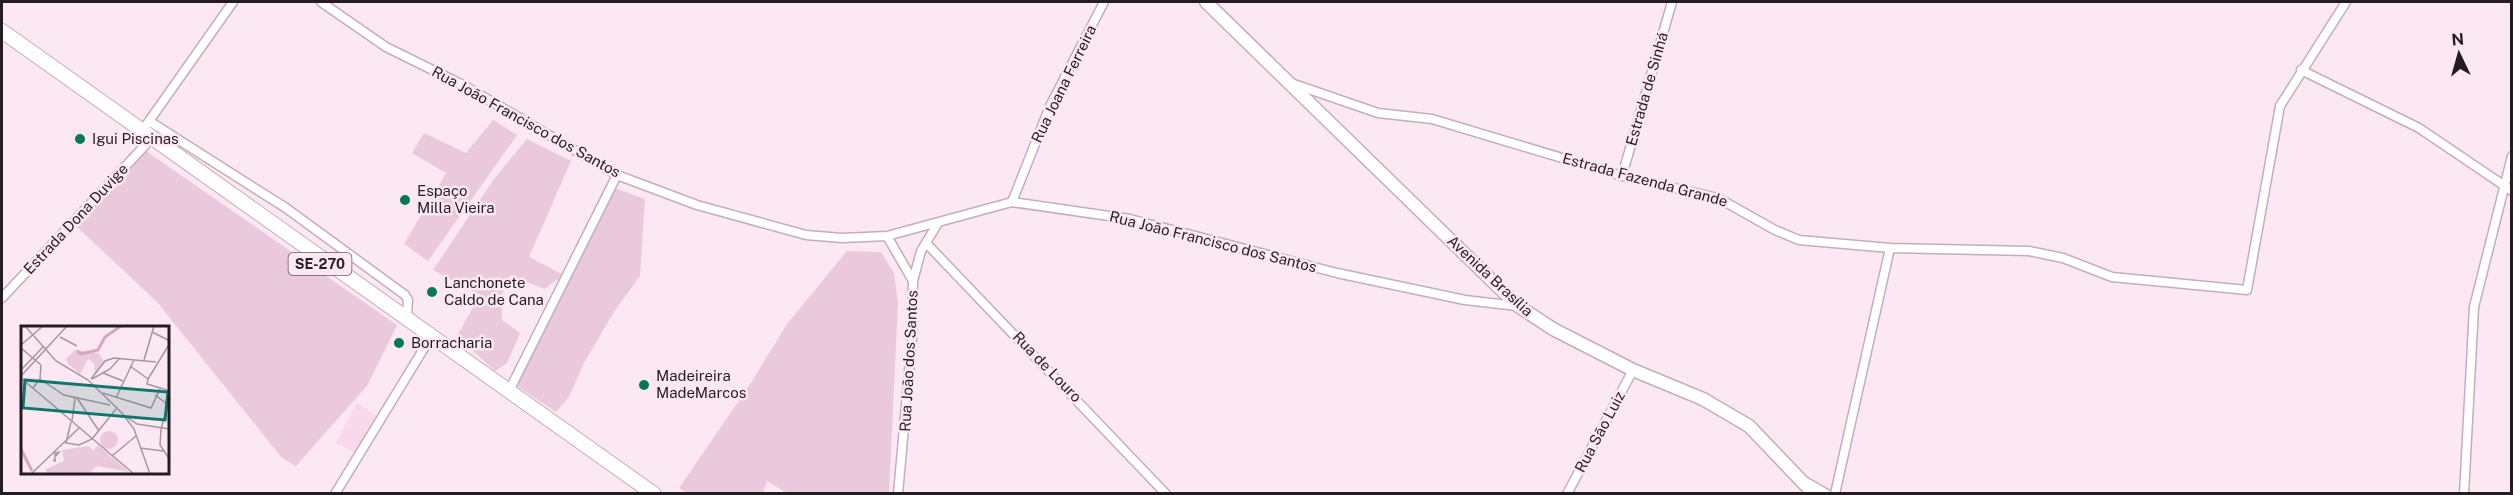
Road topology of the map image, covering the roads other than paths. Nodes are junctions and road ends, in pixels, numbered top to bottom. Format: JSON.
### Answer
{"nodes":[{"id":1,"x":233,"y":2,"type":"edge"},
{"id":2,"x":321,"y":2,"type":"edge"},
{"id":3,"x":1104,"y":2,"type":"edge"},
{"id":4,"x":1206,"y":2,"type":"edge"},
{"id":5,"x":1672,"y":2,"type":"edge"},
{"id":6,"x":2346,"y":2,"type":"edge"},
{"id":7,"x":2,"y":31,"type":"edge"},
{"id":8,"x":2,"y":36,"type":"edge"},
{"id":9,"x":2301,"y":70,"type":"junction"},
{"id":10,"x":1291,"y":83,"type":"junction"},
{"id":11,"x":147,"y":130,"type":"junction"},
{"id":12,"x":2511,"y":156,"type":"edge"},
{"id":13,"x":617,"y":175,"type":"junction"},
{"id":14,"x":1622,"y":176,"type":"junction"},
{"id":15,"x":2507,"y":189,"type":"edge"},
{"id":16,"x":1012,"y":202,"type":"junction"},
{"id":17,"x":938,"y":223,"type":"junction"},
{"id":18,"x":887,"y":236,"type":"junction"},
{"id":19,"x":926,"y":243,"type":"junction"},
{"id":20,"x":1890,"y":248,"type":"junction"},
{"id":21,"x":913,"y":281,"type":"junction"},
{"id":22,"x":2,"y":298,"type":"edge"},
{"id":23,"x":1518,"y":306,"type":"junction"},
{"id":24,"x":429,"y":340,"type":"junction"},
{"id":25,"x":1634,"y":370,"type":"junction"},
{"id":26,"x":508,"y":392,"type":"junction"},
{"id":27,"x":1803,"y":480,"type":"junction"},
{"id":28,"x":335,"y":494,"type":"edge"},
{"id":29,"x":638,"y":494,"type":"edge"},
{"id":30,"x":654,"y":494,"type":"edge"},
{"id":31,"x":898,"y":494,"type":"edge"},
{"id":32,"x":1166,"y":494,"type":"edge"},
{"id":33,"x":1567,"y":494,"type":"edge"},
{"id":34,"x":1814,"y":494,"type":"edge"},
{"id":35,"x":1827,"y":494,"type":"edge"},
{"id":36,"x":1835,"y":494,"type":"edge"},
{"id":37,"x":2464,"y":494,"type":"edge"}],
"edges":[{"from":1,"to":11,"type":"street","name":"Estrada Dona Duvige"},
{"from":2,"to":13,"type":"street","name":"Rua João Francisco dos Santos"},
{"from":3,"to":16,"type":"street","name":"Rua Joana Ferreira"},
{"from":4,"to":10,"type":"main road","name":"Avenida Brasília"},
{"from":5,"to":14,"type":"street","name":"Estrada de Sinhá"},
{"from":6,"to":9,"type":"street"},
{"from":7,"to":11,"type":"main road","number":"SE-270"},
{"from":8,"to":11,"type":"main road","number":"SE-270"},
{"from":9,"to":15,"type":"street"},
{"from":9,"to":20,"type":"street","name":"Estrada Fazenda Grande"},
{"from":10,"to":14,"type":"street","name":"Estrada Fazenda Grande"},
{"from":10,"to":23,"type":"main road","name":"Avenida Brasília"},
{"from":11,"to":22,"type":"street","name":"Estrada Dona Duvige"},
{"from":11,"to":24,"type":"main road","number":"SE-270"},
{"from":11,"to":26,"type":"main road","number":"SE-270"},
{"from":12,"to":15,"type":"street"},
{"from":13,"to":18,"type":"street","name":"Rua João Francisco dos Santos"},
{"from":13,"to":26,"type":"street"},
{"from":14,"to":20,"type":"street","name":"Estrada Fazenda Grande"},
{"from":15,"to":37,"type":"street"},
{"from":16,"to":17,"type":"street","name":"Rua João Francisco dos Santos"},
{"from":16,"to":23,"type":"street","name":"Rua João Francisco dos Santos"},
{"from":17,"to":18,"type":"street","name":"Rua João Francisco dos Santos"},
{"from":17,"to":19,"type":"street"},
{"from":18,"to":21,"type":"street","name":"Rua João dos Santos"},
{"from":19,"to":21,"type":"street"},
{"from":19,"to":32,"type":"street","name":"Rua de Louro"},
{"from":20,"to":36,"type":"street"},
{"from":21,"to":31,"type":"street","name":"Rua João dos Santos"},
{"from":23,"to":25,"type":"main road","name":"Avenida Brasília"},
{"from":24,"to":28,"type":"street"},
{"from":24,"to":29,"type":"main road","number":"SE-270"},
{"from":25,"to":27,"type":"main road","name":"Avenida Brasília"},
{"from":25,"to":33,"type":"street","name":"Rua São Luiz"},
{"from":26,"to":30,"type":"main road","number":"SE-270"},
{"from":27,"to":34,"type":"main road","name":"Avenida Brasília"},
{"from":27,"to":35,"type":"street"}]}
